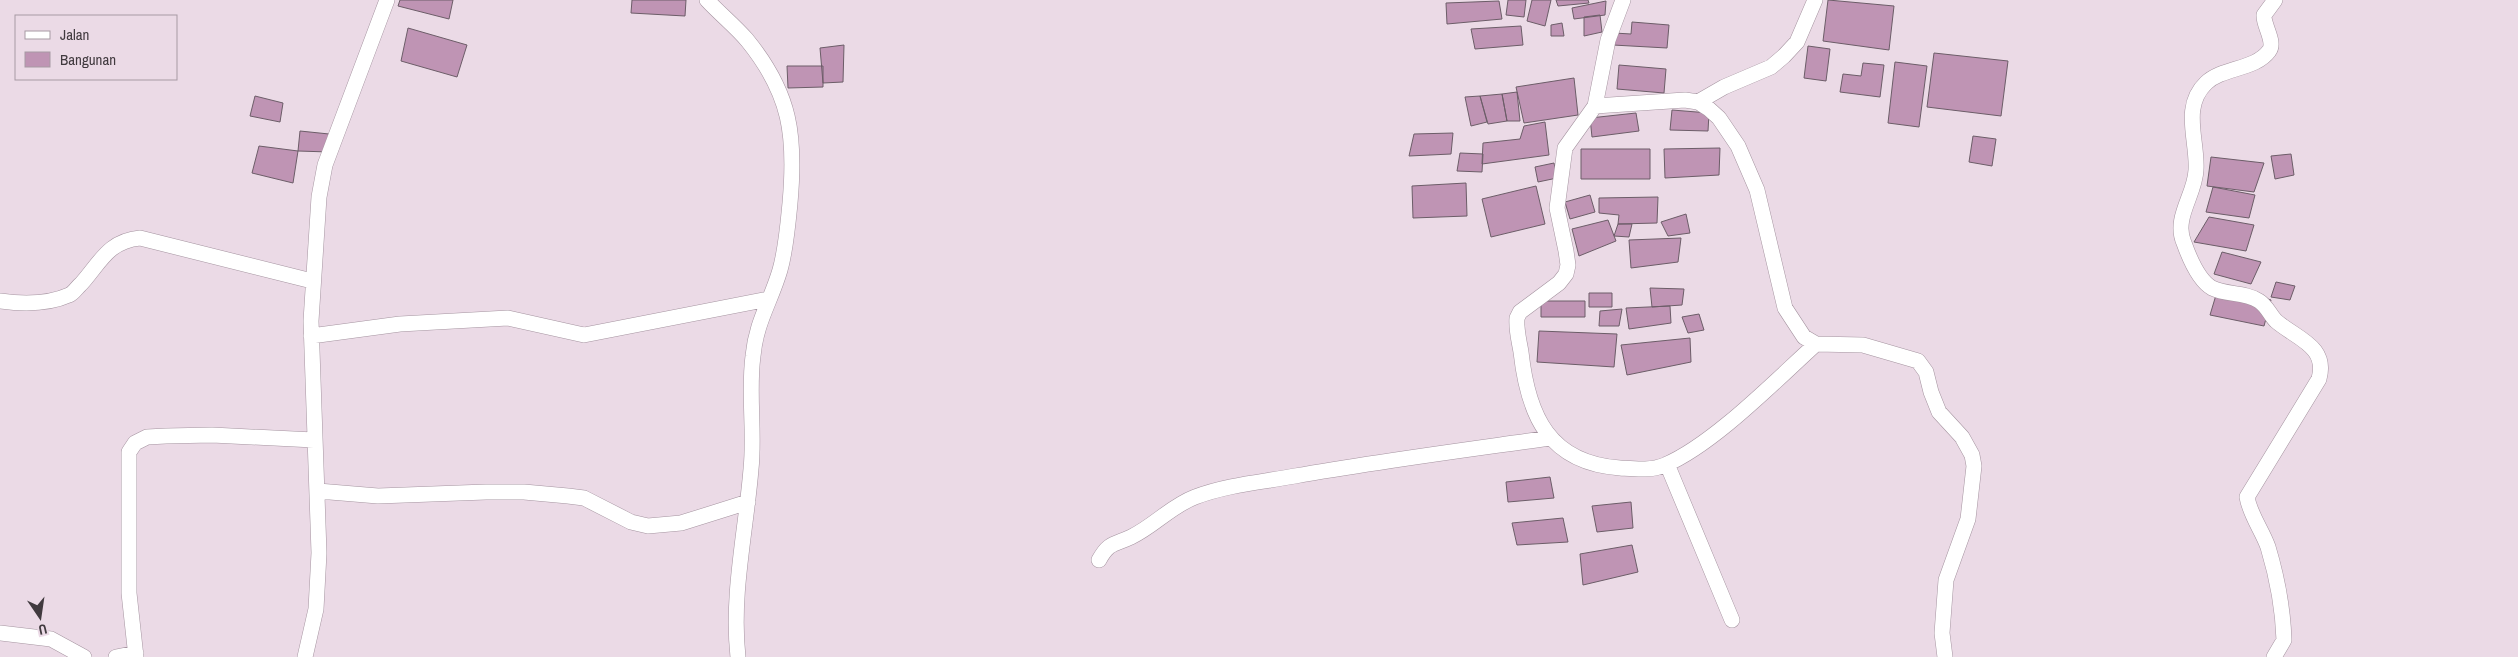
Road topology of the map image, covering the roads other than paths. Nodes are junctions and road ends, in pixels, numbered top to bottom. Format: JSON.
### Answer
{"nodes":[{"id":1,"x":387,"y":0,"type":"edge"},
{"id":2,"x":707,"y":0,"type":"edge"},
{"id":3,"x":1623,"y":0,"type":"edge"},
{"id":4,"x":1815,"y":0,"type":"edge"},
{"id":5,"x":2275,"y":0,"type":"edge"},
{"id":6,"x":1698,"y":102,"type":"junction"},
{"id":7,"x":1595,"y":106,"type":"junction"},
{"id":8,"x":312,"y":281,"type":"junction"},
{"id":9,"x":768,"y":299,"type":"junction"},
{"id":10,"x":0,"y":301,"type":"edge"},
{"id":11,"x":311,"y":336,"type":"junction"},
{"id":12,"x":1816,"y":344,"type":"junction"},
{"id":13,"x":1550,"y":438,"type":"junction"},
{"id":14,"x":314,"y":440,"type":"junction"},
{"id":15,"x":1667,"y":464,"type":"junction"},
{"id":16,"x":318,"y":491,"type":"junction"},
{"id":17,"x":748,"y":502,"type":"junction"},
{"id":18,"x":1099,"y":560,"type":"dead end"},
{"id":19,"x":1732,"y":620,"type":"dead end"},
{"id":20,"x":0,"y":632,"type":"edge"},
{"id":21,"x":136,"y":655,"type":"edge"},
{"id":22,"x":84,"y":657,"type":"edge"},
{"id":23,"x":116,"y":657,"type":"edge"},
{"id":24,"x":306,"y":657,"type":"edge"},
{"id":25,"x":738,"y":657,"type":"edge"},
{"id":26,"x":1945,"y":657,"type":"edge"},
{"id":27,"x":2274,"y":657,"type":"edge"}],
"edges":[{"from":1,"to":8,"type":"street"},
{"from":2,"to":9,"type":"street"},
{"from":3,"to":7,"type":"street"},
{"from":4,"to":6,"type":"street"},
{"from":5,"to":27,"type":"street"},
{"from":6,"to":7,"type":"street"},
{"from":6,"to":12,"type":"street"},
{"from":7,"to":13,"type":"street"},
{"from":8,"to":10,"type":"street"},
{"from":8,"to":11,"type":"street"},
{"from":9,"to":11,"type":"street"},
{"from":9,"to":17,"type":"street"},
{"from":11,"to":14,"type":"street"},
{"from":12,"to":15,"type":"street"},
{"from":12,"to":26,"type":"street"},
{"from":13,"to":15,"type":"street"},
{"from":13,"to":18,"type":"street"},
{"from":14,"to":16,"type":"street"},
{"from":14,"to":21,"type":"street"},
{"from":15,"to":19,"type":"street"},
{"from":16,"to":17,"type":"street"},
{"from":16,"to":24,"type":"street"},
{"from":17,"to":25,"type":"street"},
{"from":20,"to":22,"type":"street"},
{"from":21,"to":23,"type":"street"}]}
